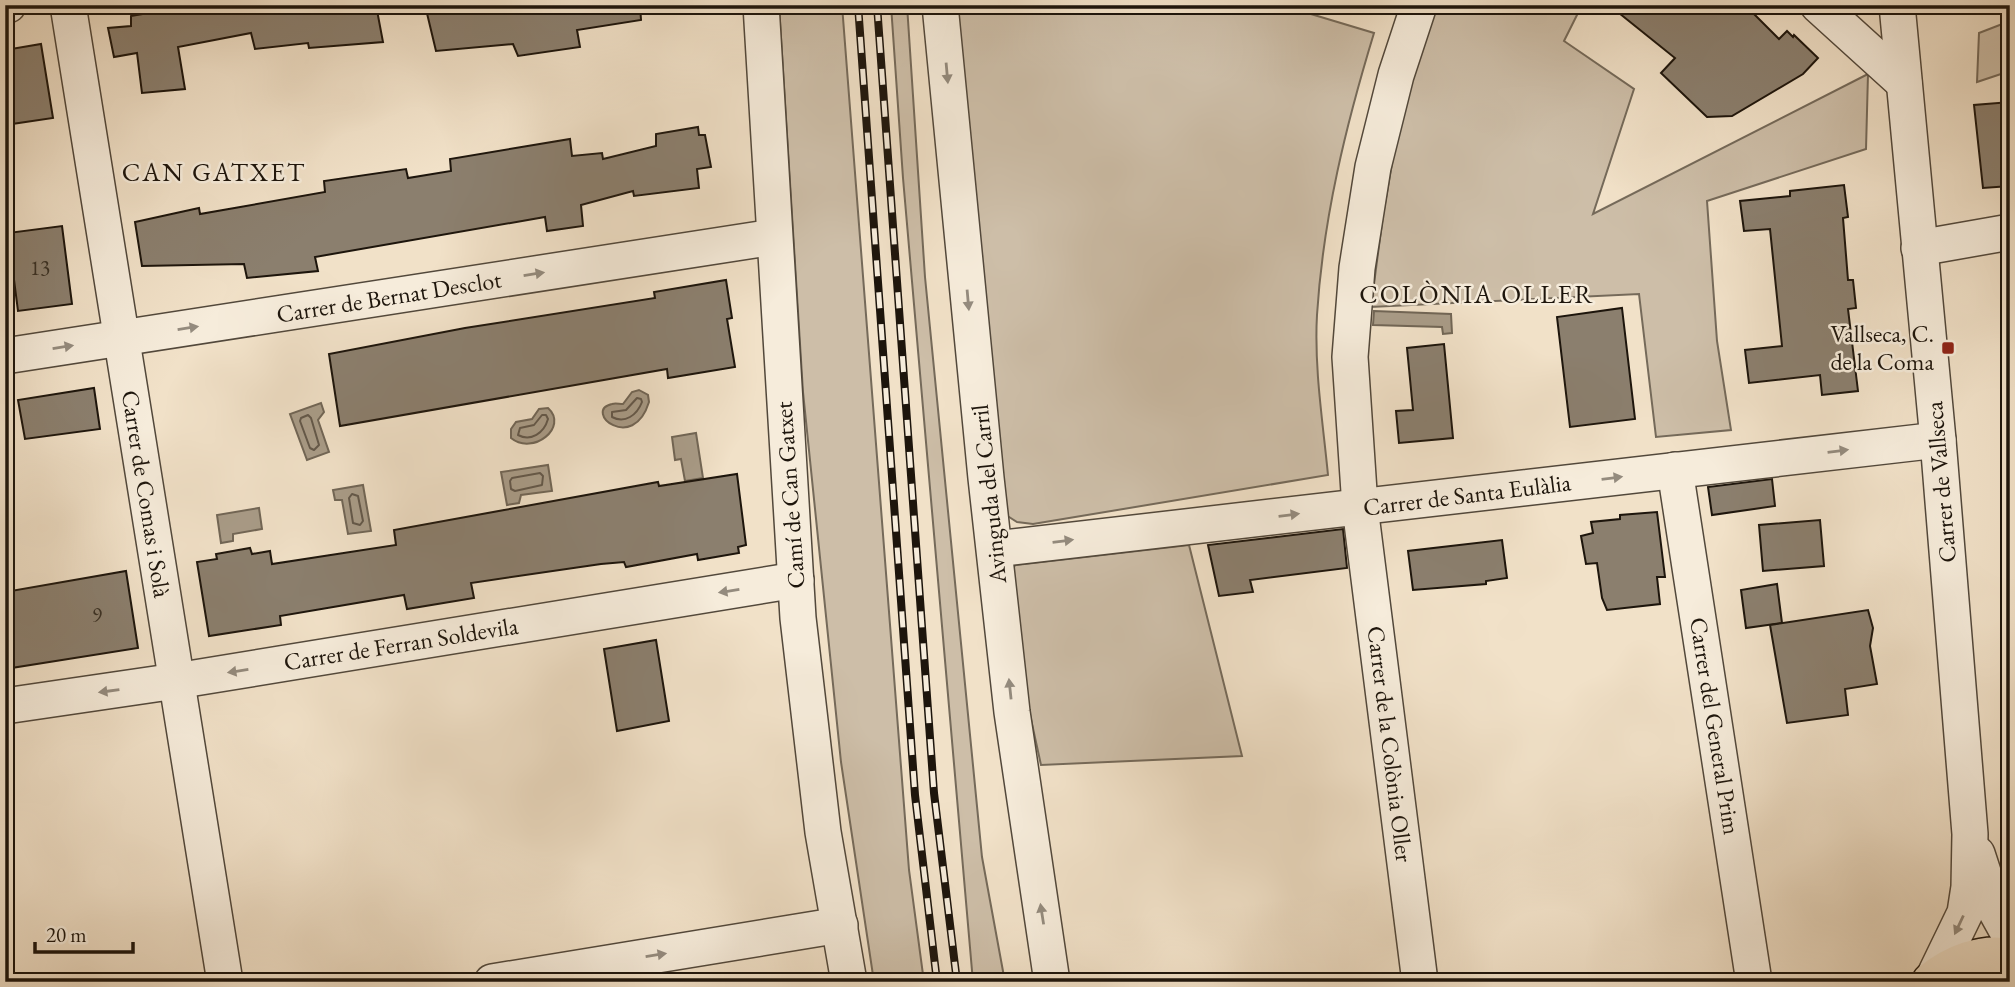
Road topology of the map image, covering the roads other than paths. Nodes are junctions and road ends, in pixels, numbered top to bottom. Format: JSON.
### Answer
{"nodes":[{"id":1,"x":68,"y":5,"type":"edge"},
{"id":2,"x":761,"y":5,"type":"edge"},
{"id":3,"x":940,"y":5,"type":"edge"},
{"id":4,"x":1818,"y":5,"type":"edge"},
{"id":5,"x":1897,"y":5,"type":"edge"},
{"id":6,"x":1410,"y":7,"type":"edge"},
{"id":7,"x":1904,"y":83,"type":"junction"},
{"id":8,"x":2010,"y":232,"type":"edge"},
{"id":9,"x":774,"y":237,"type":"junction"},
{"id":10,"x":1919,"y":248,"type":"junction"},
{"id":11,"x":121,"y":338,"type":"junction"},
{"id":12,"x":5,"y":356,"type":"edge"},
{"id":13,"x":1938,"y":440,"type":"junction"},
{"id":14,"x":1675,"y":470,"type":"junction"},
{"id":15,"x":1360,"y":507,"type":"junction"},
{"id":16,"x":995,"y":549,"type":"junction"},
{"id":17,"x":796,"y":580,"type":"junction"},
{"id":18,"x":176,"y":681,"type":"junction"},
{"id":19,"x":5,"y":706,"type":"edge"},
{"id":20,"x":1970,"y":834,"type":"junction"},
{"id":21,"x":840,"y":925,"type":"junction"},
{"id":22,"x":2010,"y":936,"type":"edge"},
{"id":23,"x":2010,"y":958,"type":"edge"},
{"id":24,"x":1932,"y":981,"type":"edge"},
{"id":25,"x":225,"y":982,"type":"edge"},
{"id":26,"x":492,"y":982,"type":"edge"},
{"id":27,"x":849,"y":982,"type":"edge"},
{"id":28,"x":1052,"y":982,"type":"edge"},
{"id":29,"x":1420,"y":982,"type":"edge"},
{"id":30,"x":1754,"y":982,"type":"edge"}],
"edges":[{"from":1,"to":11,"type":"street","name":"Carrer de Comas i Solà"},
{"from":2,"to":9,"type":"street","name":"Camí de Can Gatxet"},
{"from":3,"to":16,"type":"street","name":"Avinguda del Carril","one_way":true},
{"from":4,"to":7,"type":"street"},
{"from":5,"to":7,"type":"street","name":"Carrer de Vallseca"},
{"from":6,"to":15,"type":"street","name":"Carrer de la Colònia Oller"},
{"from":7,"to":10,"type":"street","name":"Carrer de Vallseca"},
{"from":8,"to":10,"type":"street"},
{"from":11,"to":9,"type":"street","name":"Carrer de Bernat Desclot","one_way":true},
{"from":9,"to":17,"type":"street","name":"Camí de Can Gatxet"},
{"from":10,"to":13,"type":"street","name":"Carrer de Vallseca"},
{"from":12,"to":11,"type":"street","name":"Carrer de Bernat Desclot","one_way":true},
{"from":11,"to":18,"type":"street","name":"Carrer de Comas i Solà"},
{"from":14,"to":13,"type":"street","name":"Carrer de Santa Eulàlia","one_way":true},
{"from":13,"to":20,"type":"street","name":"Carrer de Vallseca"},
{"from":15,"to":14,"type":"street","name":"Carrer de Santa Eulàlia","one_way":true},
{"from":14,"to":30,"type":"street","name":"Carrer del General Prim"},
{"from":16,"to":15,"type":"street","name":"Carrer de Santa Eulàlia","one_way":true},
{"from":15,"to":29,"type":"street","name":"Carrer de la Colònia Oller"},
{"from":28,"to":16,"type":"street","name":"Avinguda del Carril","one_way":true},
{"from":17,"to":18,"type":"street","name":"Carrer de Ferran Soldevila","one_way":true},
{"from":17,"to":21,"type":"street","name":"Camí de Can Gatxet"},
{"from":18,"to":19,"type":"street","name":"Carrer de Ferran Soldevila","one_way":true},
{"from":18,"to":25,"type":"street","name":"Carrer de Comas i Solà"},
{"from":20,"to":22,"type":"street"},
{"from":20,"to":24,"type":"street","one_way":true},
{"from":26,"to":21,"type":"street","one_way":true},
{"from":21,"to":27,"type":"street","name":"Camí de Can Gatxet"},
{"from":23,"to":24,"type":"main road"}]}
